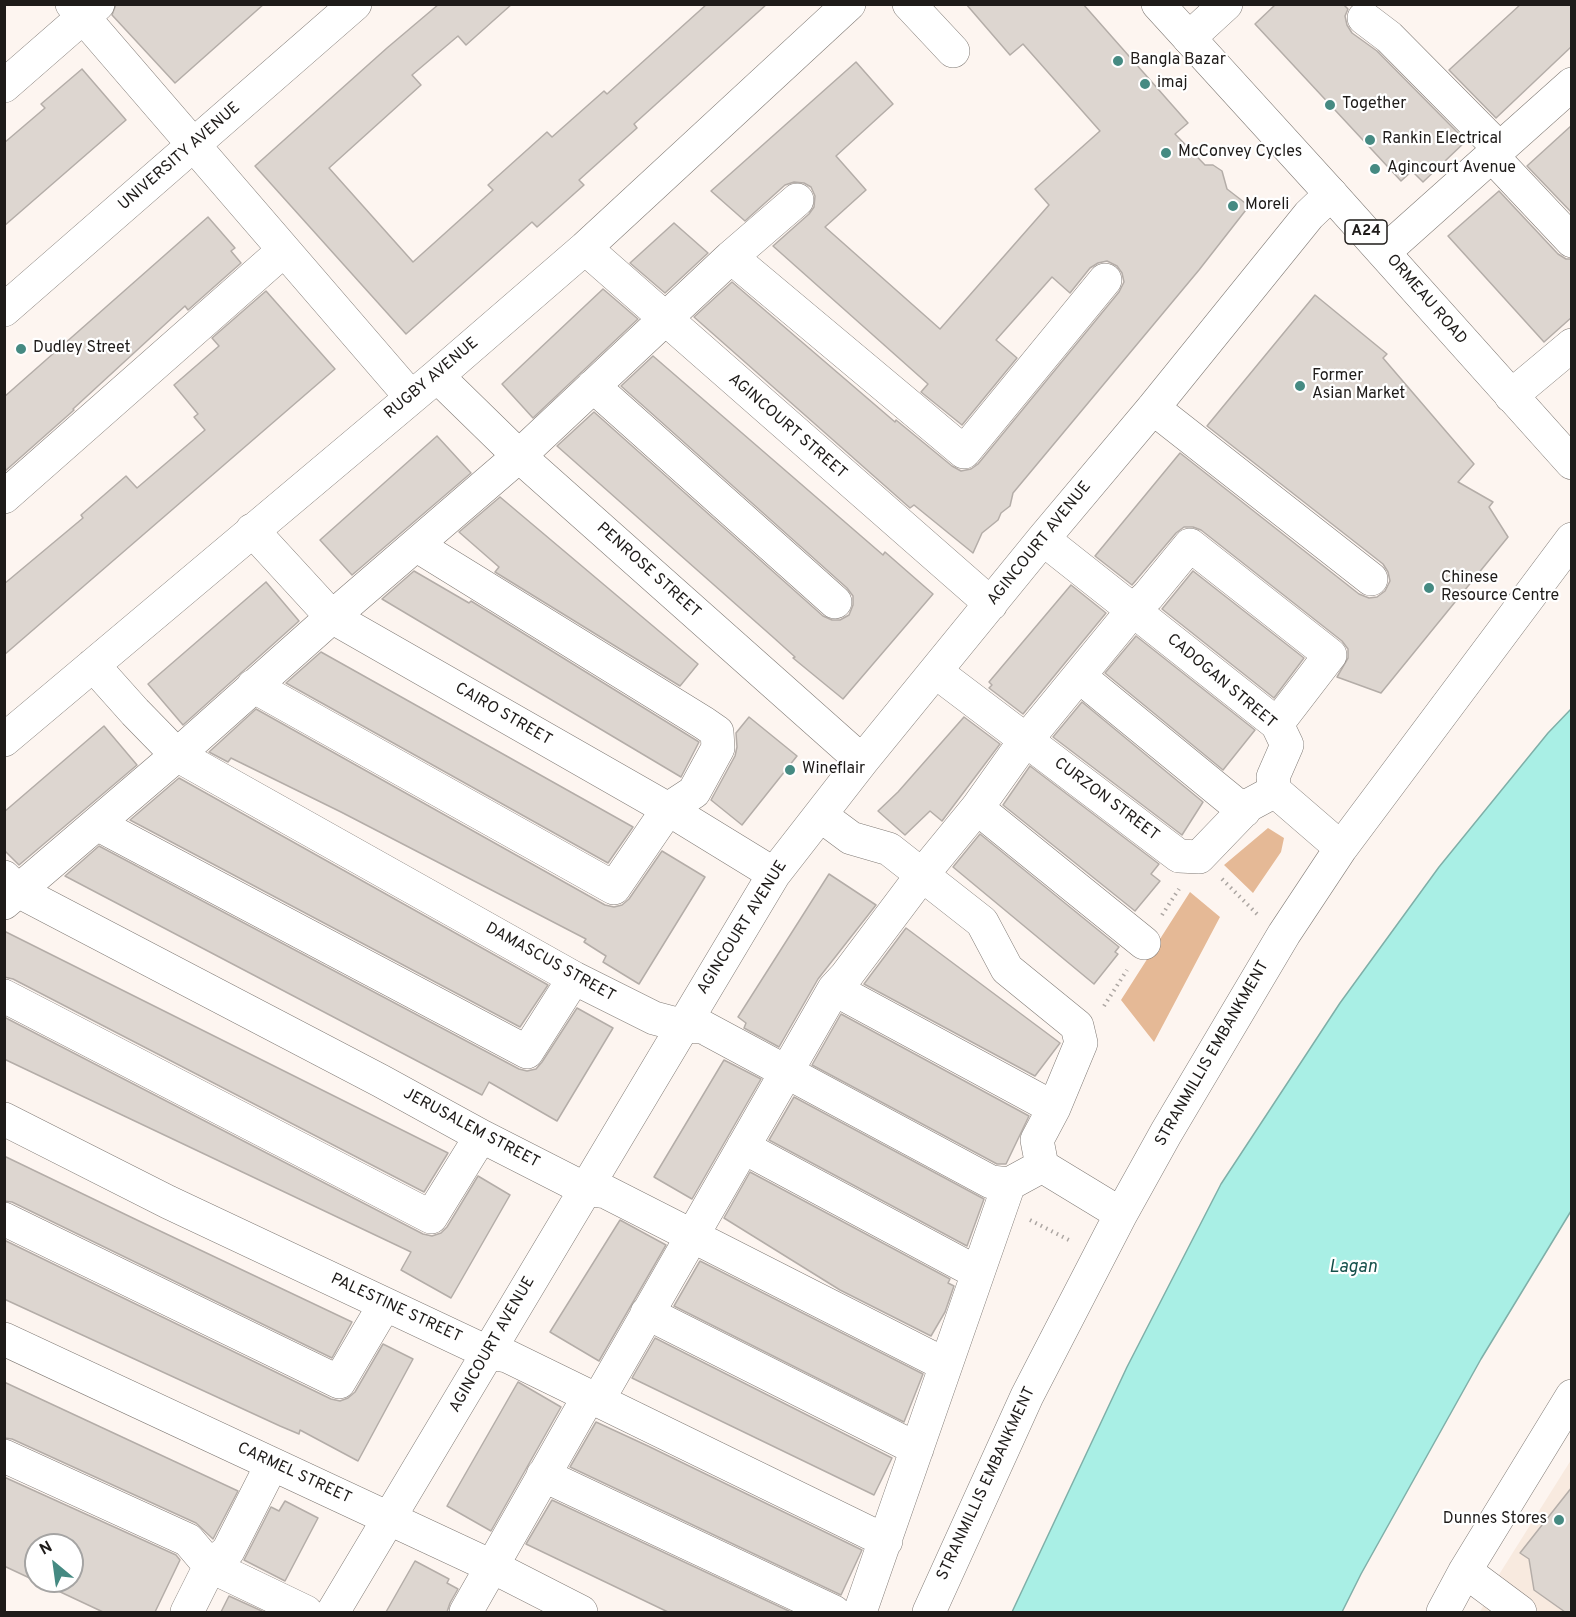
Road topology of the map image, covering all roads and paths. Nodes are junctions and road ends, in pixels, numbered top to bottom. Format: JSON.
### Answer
{"nodes":[{"id":1,"x":355,"y":4,"type":"edge"},
{"id":2,"x":849,"y":4,"type":"edge"},
{"id":3,"x":909,"y":4,"type":"edge"},
{"id":4,"x":1158,"y":4,"type":"edge"},
{"id":5,"x":1226,"y":4,"type":"edge"},
{"id":6,"x":85,"y":9,"type":"edge"},
{"id":7,"x":1364,"y":9,"type":"edge"},
{"id":8,"x":1189,"y":38,"type":"junction"},
{"id":9,"x":953,"y":51,"type":"dead end"},
{"id":10,"x":1572,"y":84,"type":"edge"},
{"id":11,"x":4,"y":86,"type":"edge"},
{"id":12,"x":193,"y":146,"type":"junction"},
{"id":13,"x":1495,"y":151,"type":"junction"},
{"id":14,"x":1331,"y":194,"type":"junction"},
{"id":15,"x":797,"y":200,"type":"dead end"},
{"id":16,"x":1569,"y":232,"type":"edge"},
{"id":17,"x":585,"y":248,"type":"junction"},
{"id":18,"x":284,"y":251,"type":"junction"},
{"id":19,"x":1384,"y":252,"type":"junction"},
{"id":20,"x":731,"y":257,"type":"junction"},
{"id":21,"x":1105,"y":280,"type":"dead end"},
{"id":22,"x":4,"y":310,"type":"edge"},
{"id":23,"x":665,"y":320,"type":"junction"},
{"id":24,"x":1572,"y":345,"type":"edge"},
{"id":25,"x":437,"y":376,"type":"junction"},
{"id":26,"x":593,"y":386,"type":"junction"},
{"id":27,"x":1511,"y":396,"type":"junction"},
{"id":28,"x":411,"y":398,"type":"junction"},
{"id":29,"x":1153,"y":408,"type":"junction"},
{"id":30,"x":519,"y":456,"type":"junction"},
{"id":31,"x":1572,"y":463,"type":"edge"},
{"id":32,"x":4,"y":497,"type":"edge"},
{"id":33,"x":252,"y":530,"type":"junction"},
{"id":34,"x":1043,"y":539,"type":"junction"},
{"id":35,"x":1572,"y":539,"type":"edge"},
{"id":36,"x":416,"y":545,"type":"junction"},
{"id":37,"x":1371,"y":579,"type":"dead end"},
{"id":38,"x":835,"y":602,"type":"dead end"},
{"id":39,"x":991,"y":604,"type":"junction"},
{"id":40,"x":1133,"y":610,"type":"junction"},
{"id":41,"x":332,"y":617,"type":"junction"},
{"id":42,"x":93,"y":665,"type":"junction"},
{"id":43,"x":936,"y":672,"type":"junction"},
{"id":44,"x":1079,"y":676,"type":"junction"},
{"id":45,"x":253,"y":686,"type":"junction"},
{"id":46,"x":1277,"y":724,"type":"junction"},
{"id":47,"x":4,"y":740,"type":"edge"},
{"id":48,"x":1027,"y":740,"type":"junction"},
{"id":49,"x":177,"y":755,"type":"junction"},
{"id":50,"x":862,"y":762,"type":"junction"},
{"id":51,"x":1275,"y":791,"type":"junction"},
{"id":52,"x":977,"y":808,"type":"junction"},
{"id":53,"x":668,"y":809,"type":"junction"},
{"id":54,"x":1244,"y":811,"type":"junction"},
{"id":55,"x":820,"y":815,"type":"junction"},
{"id":56,"x":97,"y":824,"type":"junction"},
{"id":57,"x":1341,"y":848,"type":"junction"},
{"id":58,"x":1199,"y":857,"type":"junction"},
{"id":59,"x":774,"y":874,"type":"junction"},
{"id":60,"x":922,"y":875,"type":"junction"},
{"id":61,"x":9,"y":890,"type":"edge"},
{"id":62,"x":1252,"y":910,"type":"dead end"},
{"id":63,"x":1144,"y":943,"type":"dead end"},
{"id":64,"x":574,"y":978,"type":"junction"},
{"id":65,"x":834,"y":988,"type":"junction"},
{"id":66,"x":4,"y":996,"type":"edge"},
{"id":67,"x":684,"y":1026,"type":"junction"},
{"id":68,"x":787,"y":1072,"type":"junction"},
{"id":69,"x":1054,"y":1108,"type":"junction"},
{"id":70,"x":4,"y":1119,"type":"edge"},
{"id":71,"x":481,"y":1136,"type":"junction"},
{"id":72,"x":743,"y":1147,"type":"junction"},
{"id":73,"x":1042,"y":1166,"type":"junction"},
{"id":74,"x":585,"y":1189,"type":"junction"},
{"id":75,"x":1006,"y":1195,"type":"junction"},
{"id":76,"x":1121,"y":1214,"type":"junction"},
{"id":77,"x":4,"y":1219,"type":"edge"},
{"id":78,"x":691,"y":1236,"type":"junction"},
{"id":79,"x":1072,"y":1242,"type":"dead end"},
{"id":80,"x":978,"y":1273,"type":"junction"},
{"id":81,"x":385,"y":1304,"type":"junction"},
{"id":82,"x":647,"y":1314,"type":"junction"},
{"id":83,"x":4,"y":1339,"type":"edge"},
{"id":84,"x":487,"y":1352,"type":"junction"},
{"id":85,"x":946,"y":1365,"type":"junction"},
{"id":86,"x":1572,"y":1396,"type":"edge"},
{"id":87,"x":593,"y":1398,"type":"junction"},
{"id":88,"x":917,"y":1449,"type":"junction"},
{"id":89,"x":4,"y":1456,"type":"edge"},
{"id":90,"x":272,"y":1464,"type":"junction"},
{"id":91,"x":543,"y":1475,"type":"junction"},
{"id":92,"x":388,"y":1518,"type":"junction"},
{"id":93,"x":886,"y":1541,"type":"junction"},
{"id":94,"x":210,"y":1566,"type":"junction"},
{"id":95,"x":491,"y":1566,"type":"junction"},
{"id":96,"x":1465,"y":1571,"type":"junction"},
{"id":97,"x":187,"y":1612,"type":"edge"},
{"id":98,"x":306,"y":1612,"type":"edge"},
{"id":99,"x":333,"y":1612,"type":"edge"},
{"id":100,"x":466,"y":1612,"type":"edge"},
{"id":101,"x":581,"y":1612,"type":"edge"},
{"id":102,"x":834,"y":1612,"type":"edge"},
{"id":103,"x":860,"y":1612,"type":"edge"},
{"id":104,"x":929,"y":1612,"type":"edge"},
{"id":105,"x":1443,"y":1612,"type":"edge"},
{"id":106,"x":1520,"y":1612,"type":"edge"}],
"edges":[{"from":1,"to":12,"type":"street","name":"UNIVERSITY AVENUE"},
{"from":2,"to":17,"type":"street","name":"RUGBY AVENUE"},
{"from":3,"to":9,"type":"street"},
{"from":4,"to":8,"type":"street","name":"ORMEAU ROAD","number":"A24"},
{"from":5,"to":8,"type":"street"},
{"from":6,"to":11,"type":"street"},
{"from":6,"to":12,"type":"street"},
{"from":7,"to":13,"type":"street"},
{"from":8,"to":14,"type":"street","name":"ORMEAU ROAD","number":"A24"},
{"from":10,"to":13,"type":"street"},
{"from":12,"to":18,"type":"street"},
{"from":12,"to":22,"type":"street","name":"UNIVERSITY AVENUE"},
{"from":13,"to":16,"type":"street"},
{"from":13,"to":19,"type":"street"},
{"from":14,"to":19,"type":"street","name":"ORMEAU ROAD","number":"A24"},
{"from":14,"to":29,"type":"street","name":"AGINCOURT AVENUE"},
{"from":15,"to":20,"type":"street"},
{"from":17,"to":23,"type":"street","name":"AGINCOURT STREET"},
{"from":17,"to":25,"type":"street","name":"RUGBY AVENUE"},
{"from":18,"to":28,"type":"street"},
{"from":18,"to":32,"type":"street"},
{"from":19,"to":27,"type":"street","name":"ORMEAU ROAD","number":"A24"},
{"from":20,"to":21,"type":"street"},
{"from":20,"to":23,"type":"street"},
{"from":23,"to":26,"type":"street"},
{"from":23,"to":39,"type":"street","name":"AGINCOURT STREET"},
{"from":24,"to":27,"type":"street"},
{"from":25,"to":28,"type":"street","name":"RUGBY AVENUE"},
{"from":25,"to":30,"type":"street","name":"PENROSE STREET"},
{"from":26,"to":30,"type":"street"},
{"from":26,"to":38,"type":"street"},
{"from":27,"to":31,"type":"street","name":"ORMEAU ROAD","number":"A24"},
{"from":28,"to":33,"type":"street","name":"RUGBY AVENUE"},
{"from":29,"to":34,"type":"street","name":"AGINCOURT AVENUE"},
{"from":29,"to":37,"type":"street"},
{"from":30,"to":36,"type":"street"},
{"from":30,"to":50,"type":"street","name":"PENROSE STREET"},
{"from":33,"to":41,"type":"street","name":"CAIRO STREET"},
{"from":33,"to":42,"type":"street","name":"RUGBY AVENUE"},
{"from":34,"to":39,"type":"street","name":"AGINCOURT AVENUE"},
{"from":34,"to":40,"type":"street","name":"CADOGAN STREET"},
{"from":35,"to":57,"type":"street","name":"STRANMILLIS EMBANKMENT"},
{"from":36,"to":41,"type":"street"},
{"from":36,"to":53,"type":"street"},
{"from":39,"to":43,"type":"street","name":"AGINCOURT AVENUE"},
{"from":40,"to":44,"type":"street"},
{"from":40,"to":46,"type":"street","name":"CADOGAN STREET"},
{"from":40,"to":46,"type":"street"},
{"from":41,"to":45,"type":"street"},
{"from":41,"to":53,"type":"street","name":"CAIRO STREET"},
{"from":42,"to":47,"type":"street","name":"RUGBY AVENUE"},
{"from":42,"to":49,"type":"street","name":"DAMASCUS STREET"},
{"from":43,"to":48,"type":"street","name":"CURZON STREET"},
{"from":43,"to":50,"type":"street","name":"AGINCOURT AVENUE"},
{"from":44,"to":48,"type":"street"},
{"from":44,"to":54,"type":"street"},
{"from":45,"to":49,"type":"street"},
{"from":45,"to":53,"type":"street"},
{"from":46,"to":51,"type":"street","name":"CADOGAN STREET"},
{"from":48,"to":52,"type":"street"},
{"from":48,"to":58,"type":"street","name":"CURZON STREET"},
{"from":49,"to":56,"type":"street"},
{"from":49,"to":64,"type":"street","name":"DAMASCUS STREET"},
{"from":50,"to":55,"type":"street","name":"AGINCOURT AVENUE"},
{"from":51,"to":54,"type":"street"},
{"from":51,"to":57,"type":"street"},
{"from":52,"to":60,"type":"street"},
{"from":52,"to":63,"type":"street"},
{"from":53,"to":59,"type":"street","name":"CAIRO STREET"},
{"from":54,"to":58,"type":"street"},
{"from":55,"to":59,"type":"street","name":"AGINCOURT AVENUE"},
{"from":55,"to":60,"type":"street"},
{"from":56,"to":61,"type":"street"},
{"from":56,"to":64,"type":"street"},
{"from":57,"to":76,"type":"street","name":"STRANMILLIS EMBANKMENT"},
{"from":58,"to":62,"type":"path"},
{"from":59,"to":67,"type":"street","name":"AGINCOURT AVENUE"},
{"from":60,"to":65,"type":"street"},
{"from":60,"to":69,"type":"street"},
{"from":61,"to":71,"type":"street","name":"JERUSALEM STREET"},
{"from":64,"to":67,"type":"street","name":"DAMASCUS STREET"},
{"from":65,"to":68,"type":"street"},
{"from":65,"to":69,"type":"street"},
{"from":66,"to":71,"type":"street"},
{"from":67,"to":68,"type":"street","name":"DAMASCUS STREET"},
{"from":67,"to":74,"type":"street","name":"AGINCOURT AVENUE"},
{"from":68,"to":72,"type":"street"},
{"from":68,"to":75,"type":"street","name":"DAMASCUS STREET"},
{"from":69,"to":73,"type":"street"},
{"from":70,"to":81,"type":"street","name":"PALESTINE STREET"},
{"from":71,"to":74,"type":"street","name":"JERUSALEM STREET"},
{"from":72,"to":78,"type":"street"},
{"from":72,"to":80,"type":"street"},
{"from":73,"to":75,"type":"street"},
{"from":73,"to":76,"type":"street"},
{"from":74,"to":78,"type":"street","name":"JERUSALEM STREET"},
{"from":74,"to":84,"type":"street","name":"AGINCOURT AVENUE"},
{"from":75,"to":79,"type":"path"},
{"from":75,"to":80,"type":"street"},
{"from":76,"to":104,"type":"street","name":"STRANMILLIS EMBANKMENT"},
{"from":77,"to":81,"type":"street"},
{"from":78,"to":82,"type":"street"},
{"from":78,"to":85,"type":"street","name":"JERUSALEM STREET"},
{"from":80,"to":85,"type":"street"},
{"from":81,"to":84,"type":"street","name":"PALESTINE STREET"},
{"from":82,"to":87,"type":"street"},
{"from":82,"to":88,"type":"street"},
{"from":83,"to":90,"type":"street","name":"CARMEL STREET"},
{"from":84,"to":87,"type":"street","name":"PALESTINE STREET"},
{"from":84,"to":92,"type":"street","name":"AGINCOURT AVENUE"},
{"from":85,"to":88,"type":"street"},
{"from":86,"to":96,"type":"street"},
{"from":87,"to":91,"type":"street"},
{"from":87,"to":93,"type":"street","name":"PALESTINE STREET"},
{"from":88,"to":93,"type":"street"},
{"from":89,"to":94,"type":"street"},
{"from":90,"to":92,"type":"street","name":"CARMEL STREET"},
{"from":90,"to":94,"type":"street"},
{"from":91,"to":95,"type":"street"},
{"from":91,"to":102,"type":"street"},
{"from":92,"to":95,"type":"street","name":"CARMEL STREET"},
{"from":92,"to":99,"type":"street","name":"AGINCOURT AVENUE"},
{"from":93,"to":103,"type":"street"},
{"from":94,"to":97,"type":"street"},
{"from":94,"to":98,"type":"street"},
{"from":95,"to":100,"type":"street"},
{"from":95,"to":101,"type":"street","name":"CARMEL STREET"},
{"from":96,"to":105,"type":"street"},
{"from":96,"to":106,"type":"street"}]}
